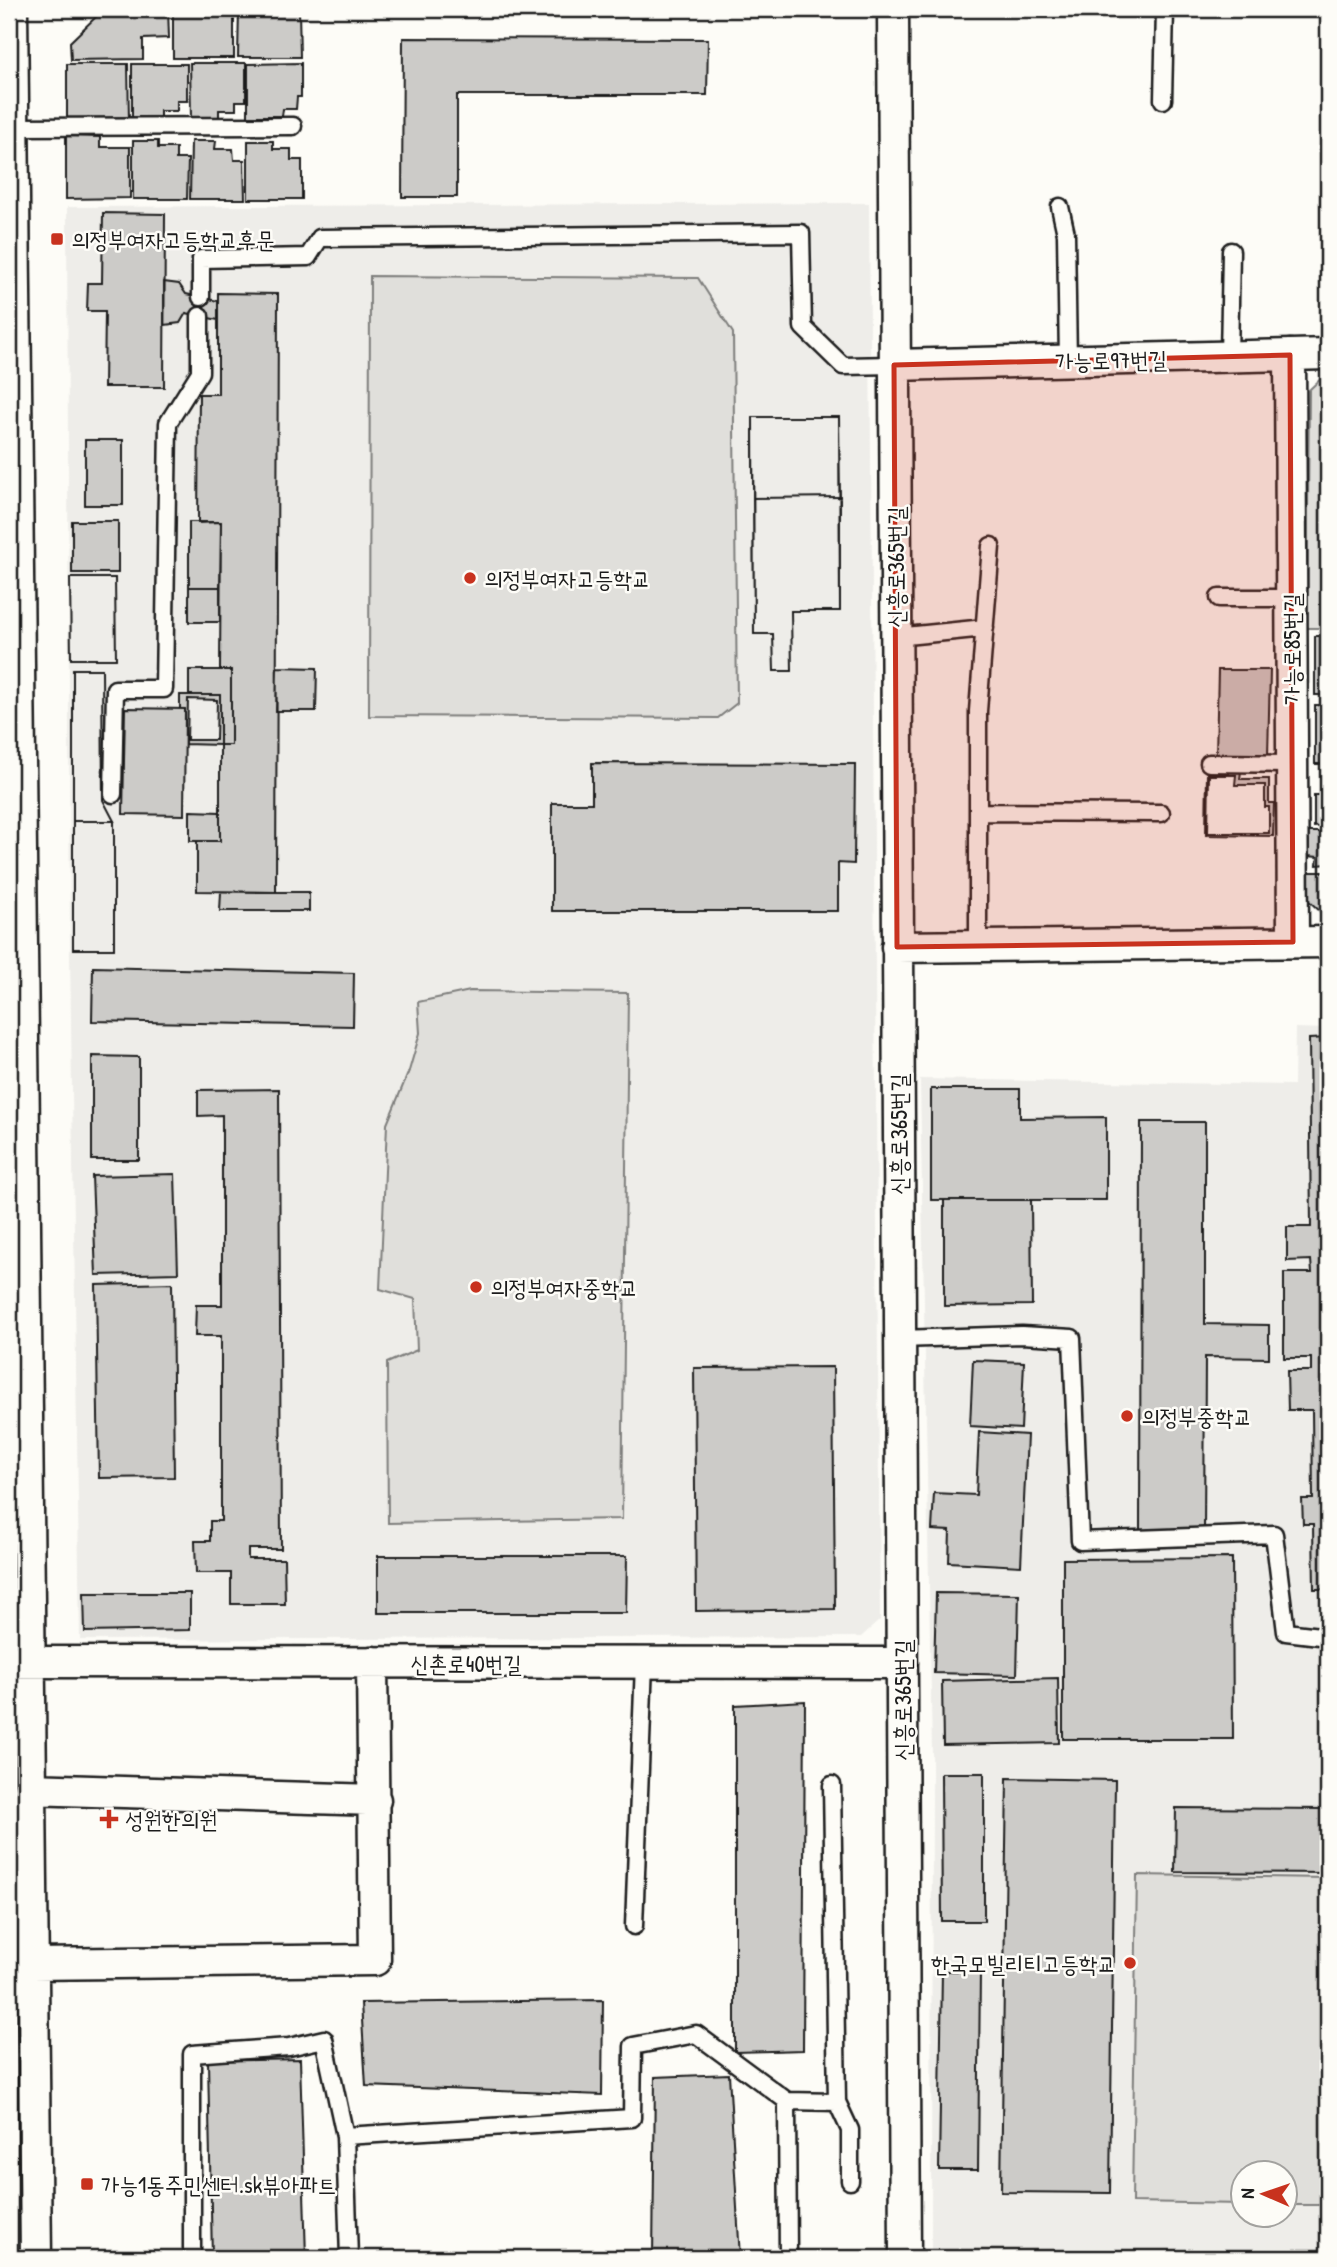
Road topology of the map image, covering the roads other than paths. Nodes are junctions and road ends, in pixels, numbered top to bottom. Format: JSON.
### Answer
{"nodes":[{"id":1,"x":12,"y":9,"type":"edge"},
{"id":2,"x":893,"y":9,"type":"edge"},
{"id":3,"x":1165,"y":9,"type":"edge"},
{"id":4,"x":1163,"y":100,"type":"dead end"},
{"id":5,"x":293,"y":126,"type":"dead end"},
{"id":6,"x":13,"y":127,"type":"junction"},
{"id":7,"x":1060,"y":207,"type":"dead end"},
{"id":8,"x":1231,"y":251,"type":"dead end"},
{"id":9,"x":201,"y":297,"type":"dead end"},
{"id":10,"x":200,"y":316,"type":"dead end"},
{"id":11,"x":1328,"y":354,"type":"edge"},
{"id":12,"x":1290,"y":355,"type":"junction"},
{"id":13,"x":1229,"y":357,"type":"junction"},
{"id":14,"x":1068,"y":360,"type":"junction"},
{"id":15,"x":894,"y":365,"type":"junction"},
{"id":16,"x":12,"y":381,"type":"edge"},
{"id":17,"x":991,"y":546,"type":"dead end"},
{"id":18,"x":1219,"y":598,"type":"dead end"},
{"id":19,"x":1291,"y":598,"type":"junction"},
{"id":20,"x":985,"y":628,"type":"junction"},
{"id":21,"x":896,"y":636,"type":"junction"},
{"id":22,"x":1209,"y":763,"type":"dead end"},
{"id":23,"x":1292,"y":764,"type":"junction"},
{"id":24,"x":113,"y":794,"type":"dead end"},
{"id":25,"x":978,"y":812,"type":"junction"},
{"id":26,"x":1161,"y":813,"type":"dead end"},
{"id":27,"x":15,"y":926,"type":"edge"},
{"id":28,"x":1293,"y":942,"type":"junction"},
{"id":29,"x":1328,"y":942,"type":"edge"},
{"id":30,"x":978,"y":946,"type":"junction"},
{"id":31,"x":897,"y":947,"type":"junction"},
{"id":32,"x":900,"y":1339,"type":"junction"},
{"id":33,"x":1328,"y":1637,"type":"edge"},
{"id":34,"x":19,"y":1662,"type":"edge"},
{"id":35,"x":372,"y":1662,"type":"junction"},
{"id":36,"x":644,"y":1663,"type":"junction"},
{"id":37,"x":902,"y":1663,"type":"junction"},
{"id":38,"x":832,"y":1785,"type":"dead end"},
{"id":39,"x":30,"y":1789,"type":"junction"},
{"id":40,"x":375,"y":1800,"type":"junction"},
{"id":41,"x":20,"y":1926,"type":"edge"},
{"id":42,"x":634,"y":1926,"type":"dead end"},
{"id":43,"x":33,"y":1964,"type":"junction"},
{"id":44,"x":787,"y":2101,"type":"junction"},
{"id":45,"x":837,"y":2102,"type":"junction"},
{"id":46,"x":345,"y":2136,"type":"junction"},
{"id":47,"x":850,"y":2181,"type":"dead end"},
{"id":48,"x":36,"y":2258,"type":"edge"},
{"id":49,"x":192,"y":2258,"type":"edge"},
{"id":50,"x":349,"y":2258,"type":"edge"},
{"id":51,"x":788,"y":2258,"type":"edge"},
{"id":52,"x":905,"y":2258,"type":"edge"}],
"edges":[{"from":1,"to":6,"type":"street"},
{"from":2,"to":15,"type":"street","name":"신흥로365번길"},
{"from":3,"to":4,"type":"lane"},
{"from":5,"to":6,"type":"lane"},
{"from":6,"to":16,"type":"street"},
{"from":7,"to":14,"type":"lane"},
{"from":8,"to":13,"type":"lane"},
{"from":9,"to":15,"type":"lane"},
{"from":10,"to":24,"type":"lane"},
{"from":11,"to":12,"type":"street","name":"가능로97번길"},
{"from":12,"to":13,"type":"street","name":"가능로97번길"},
{"from":12,"to":19,"type":"street","name":"가능로85번길"},
{"from":13,"to":14,"type":"street","name":"가능로97번길"},
{"from":14,"to":15,"type":"street","name":"가능로97번길"},
{"from":15,"to":21,"type":"street","name":"신흥로365번길"},
{"from":16,"to":27,"type":"street"},
{"from":17,"to":20,"type":"lane"},
{"from":18,"to":19,"type":"lane"},
{"from":19,"to":23,"type":"street","name":"가능로85번길"},
{"from":20,"to":21,"type":"lane"},
{"from":20,"to":25,"type":"lane"},
{"from":21,"to":31,"type":"street","name":"신흥로365번길"},
{"from":22,"to":23,"type":"lane"},
{"from":23,"to":28,"type":"street","name":"가능로85번길"},
{"from":25,"to":26,"type":"lane"},
{"from":25,"to":30,"type":"lane"},
{"from":27,"to":34,"type":"street"},
{"from":28,"to":29,"type":"street"},
{"from":28,"to":30,"type":"street"},
{"from":30,"to":31,"type":"street"},
{"from":31,"to":32,"type":"street","name":"신흥로365번길"},
{"from":32,"to":33,"type":"lane"},
{"from":32,"to":37,"type":"street","name":"신흥로365번길"},
{"from":34,"to":35,"type":"street","name":"신촌로40번길"},
{"from":34,"to":39,"type":"street"},
{"from":35,"to":36,"type":"street","name":"신촌로40번길"},
{"from":35,"to":40,"type":"street"},
{"from":36,"to":37,"type":"street","name":"신촌로40번길"},
{"from":36,"to":42,"type":"lane"},
{"from":37,"to":52,"type":"street","name":"신흥로365번길"},
{"from":38,"to":45,"type":"lane"},
{"from":39,"to":40,"type":"street"},
{"from":39,"to":41,"type":"street"},
{"from":40,"to":43,"type":"street"},
{"from":41,"to":43,"type":"street"},
{"from":43,"to":48,"type":"street"},
{"from":44,"to":45,"type":"lane"},
{"from":44,"to":46,"type":"lane"},
{"from":44,"to":51,"type":"lane"},
{"from":45,"to":47,"type":"lane"},
{"from":46,"to":49,"type":"lane"},
{"from":46,"to":50,"type":"lane"}]}
